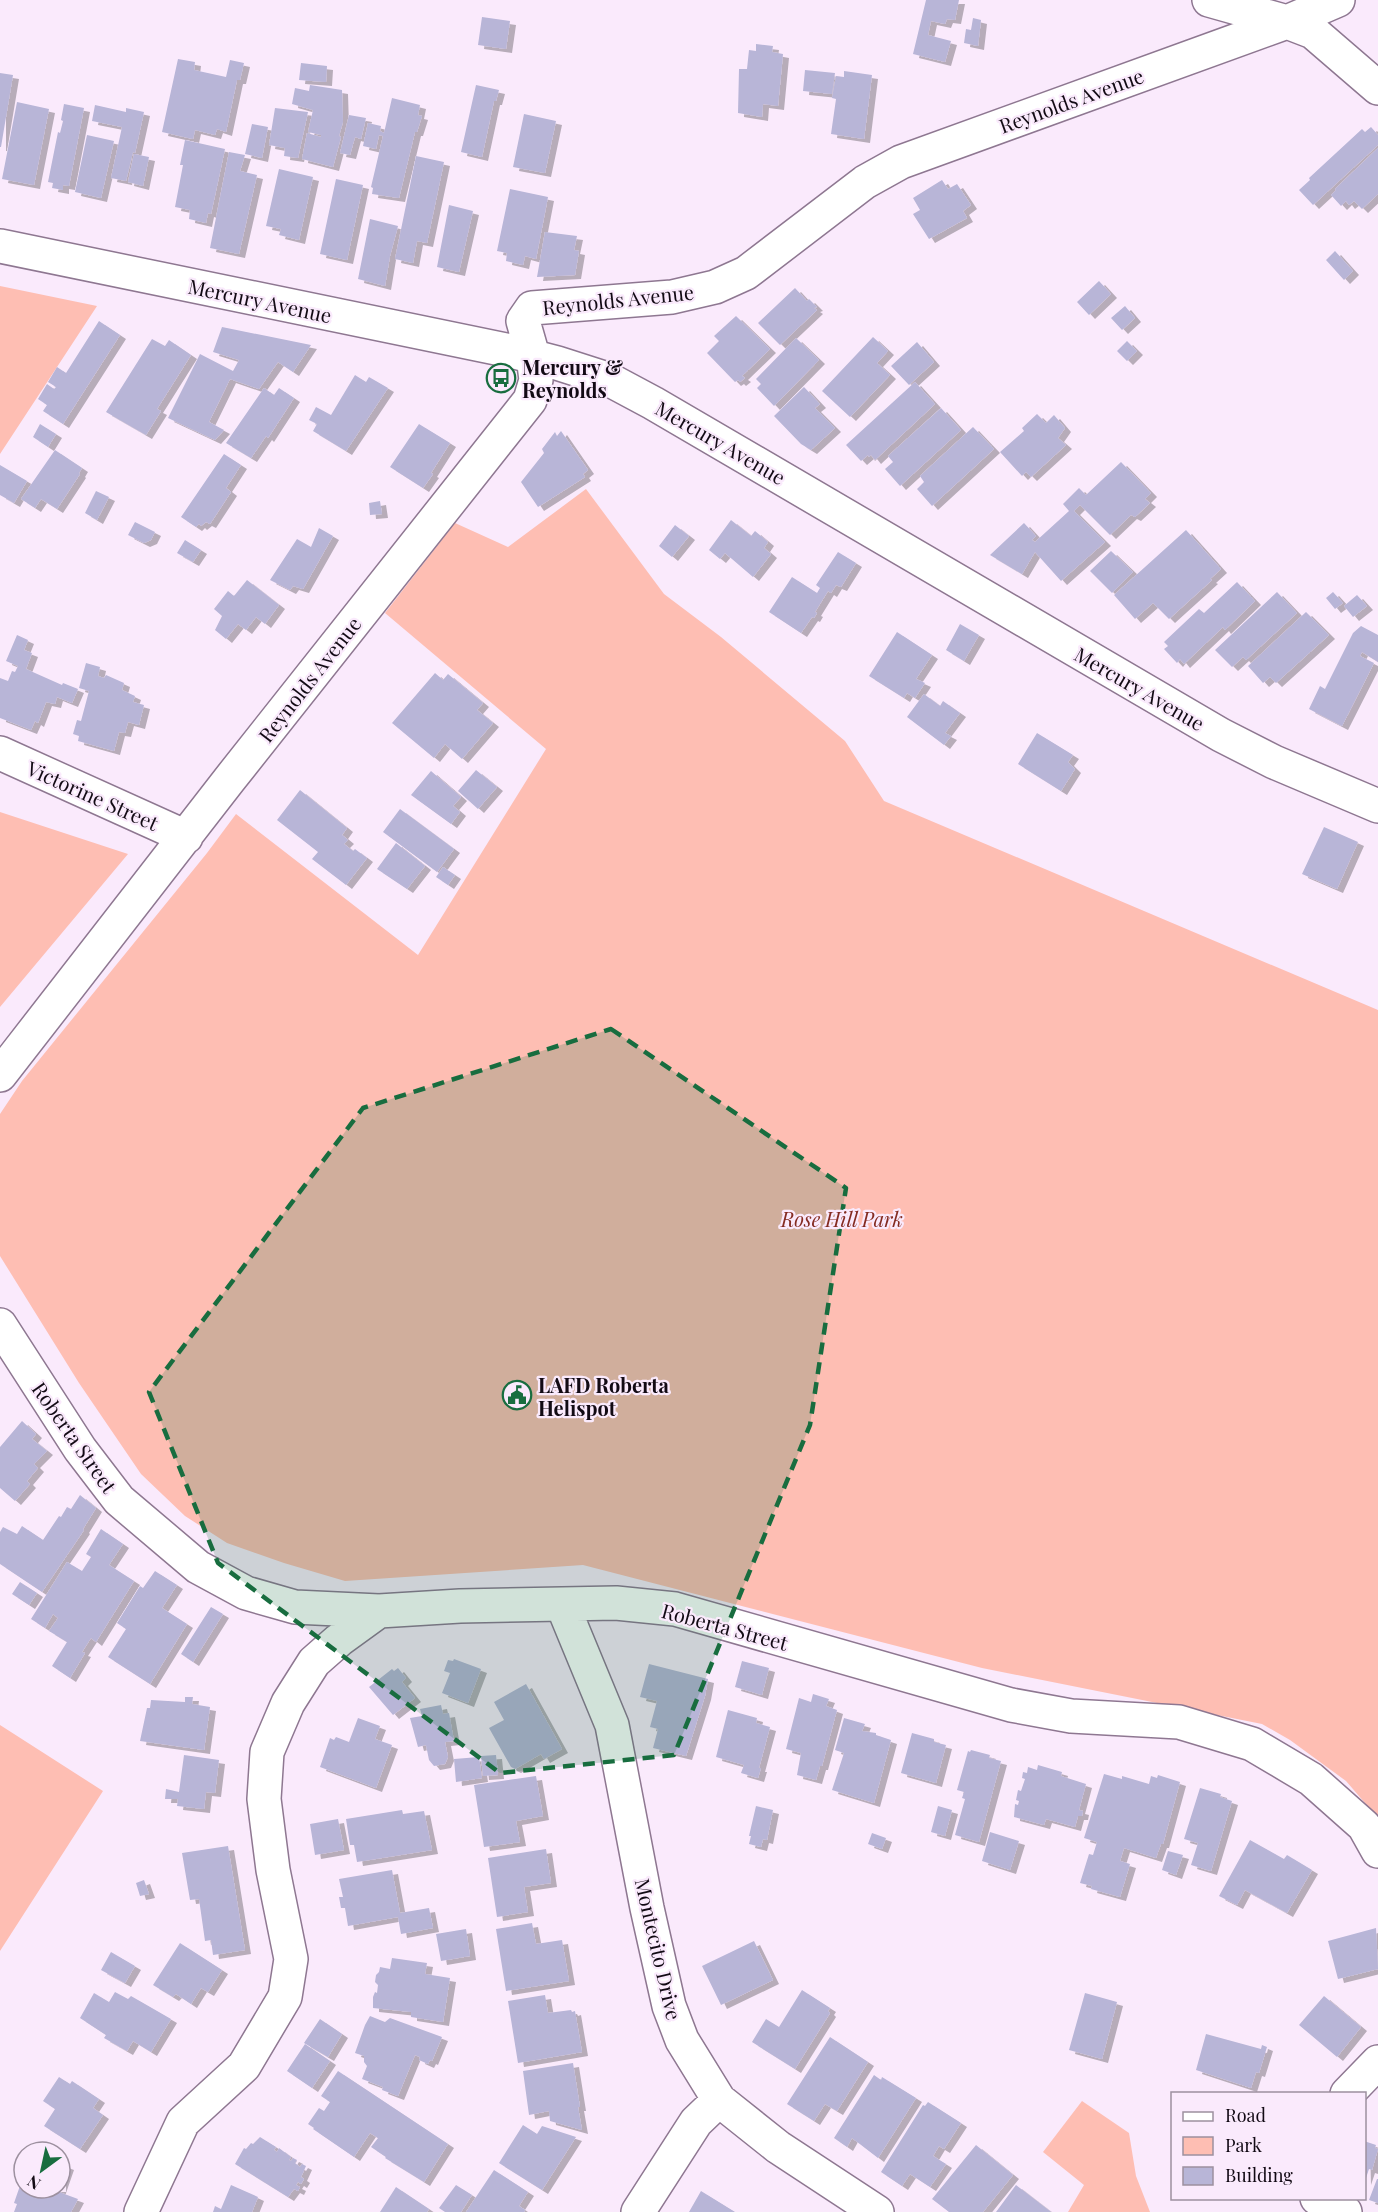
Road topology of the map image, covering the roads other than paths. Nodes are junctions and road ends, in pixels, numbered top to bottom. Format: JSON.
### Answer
{"nodes":[{"id":1,"x":1209,"y":0,"type":"edge"},
{"id":2,"x":1338,"y":0,"type":"edge"},
{"id":3,"x":1287,"y":22,"type":"junction"},
{"id":4,"x":1378,"y":88,"type":"edge"},
{"id":5,"x":0,"y":246,"type":"edge"},
{"id":6,"x":533,"y":356,"type":"junction"},
{"id":7,"x":0,"y":753,"type":"edge"},
{"id":8,"x":1378,"y":806,"type":"edge"},
{"id":9,"x":186,"y":837,"type":"junction"},
{"id":10,"x":0,"y":1075,"type":"edge"},
{"id":11,"x":0,"y":1326,"type":"edge"},
{"id":12,"x":562,"y":1604,"type":"junction"},
{"id":13,"x":379,"y":1611,"type":"junction"},
{"id":14,"x":1378,"y":1851,"type":"edge"},
{"id":15,"x":1378,"y":2062,"type":"edge"},
{"id":16,"x":1349,"y":2092,"type":"edge"},
{"id":17,"x":719,"y":2100,"type":"junction"},
{"id":18,"x":1319,"y":2200,"type":"edge"},
{"id":19,"x":141,"y":2212,"type":"edge"},
{"id":20,"x":638,"y":2212,"type":"edge"},
{"id":21,"x":877,"y":2212,"type":"edge"},
{"id":22,"x":1345,"y":2212,"type":"edge"}],
"edges":[{"from":1,"to":3,"type":"street"},
{"from":2,"to":3,"type":"street","name":"Reynolds Avenue"},
{"from":3,"to":4,"type":"street"},
{"from":3,"to":6,"type":"street","name":"Reynolds Avenue"},
{"from":5,"to":6,"type":"street","name":"Mercury Avenue"},
{"from":6,"to":8,"type":"street","name":"Mercury Avenue"},
{"from":6,"to":9,"type":"street","name":"Reynolds Avenue"},
{"from":7,"to":9,"type":"street","name":"Victorine Street"},
{"from":9,"to":10,"type":"street","name":"Reynolds Avenue"},
{"from":11,"to":13,"type":"street","name":"Roberta Street"},
{"from":12,"to":13,"type":"street","name":"Roberta Street"},
{"from":12,"to":14,"type":"street","name":"Roberta Street"},
{"from":12,"to":17,"type":"street","name":"Montecito Drive"},
{"from":13,"to":19,"type":"street"},
{"from":15,"to":16,"type":"street"},
{"from":17,"to":20,"type":"street"},
{"from":17,"to":21,"type":"street","name":"Montecito Drive"},
{"from":18,"to":22,"type":"street"}]}
